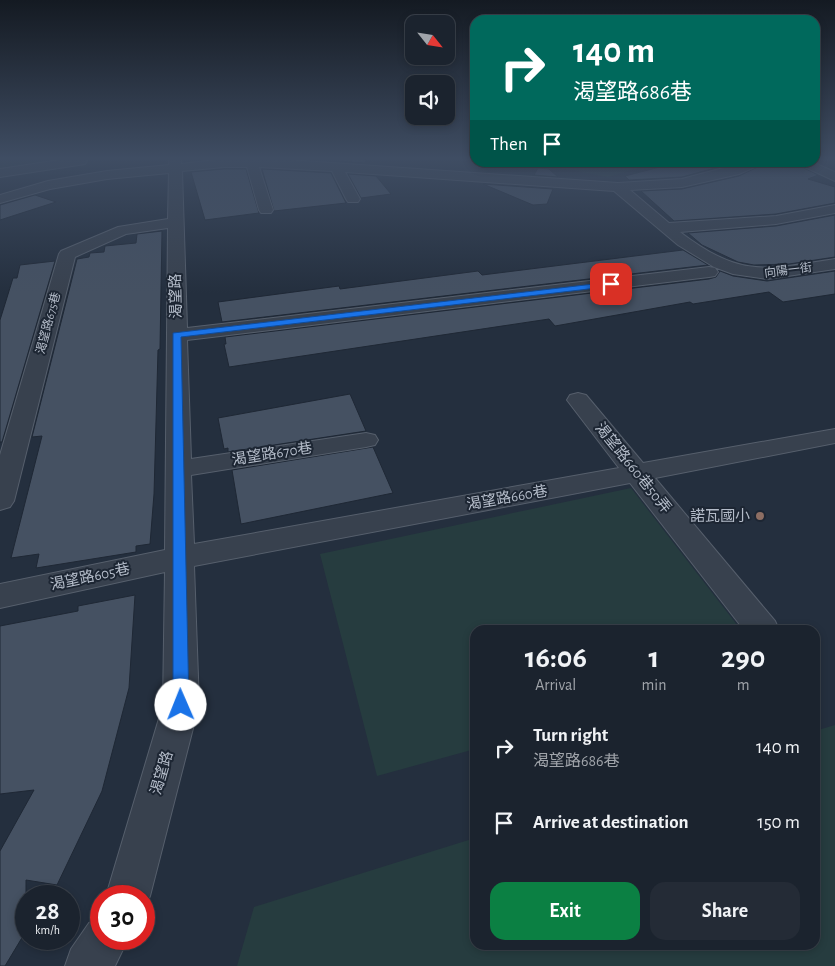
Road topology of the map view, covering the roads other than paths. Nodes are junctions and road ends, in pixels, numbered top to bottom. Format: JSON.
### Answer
{"nodes":[{"id":1,"x":174,"y":202,"type":"edge"},
{"id":2,"x":264,"y":202,"type":"edge"},
{"id":3,"x":636,"y":202,"type":"edge"},
{"id":4,"x":835,"y":209,"type":"edge"},
{"id":5,"x":266,"y":210,"type":"dead end"},
{"id":6,"x":174,"y":223,"type":"junction"},
{"id":7,"x":666,"y":228,"type":"junction"},
{"id":8,"x":835,"y":264,"type":"edge"},
{"id":9,"x":709,"y":272,"type":"dead end"},
{"id":10,"x":176,"y":335,"type":"junction"},
{"id":11,"x":578,"y":400,"type":"dead end"},
{"id":12,"x":835,"y":436,"type":"edge"},
{"id":13,"x":366,"y":440,"type":"dead end"},
{"id":14,"x":178,"y":469,"type":"junction"},
{"id":15,"x":637,"y":474,"type":"junction"},
{"id":16,"x":0,"y":501,"type":"edge"},
{"id":17,"x":179,"y":558,"type":"junction"},
{"id":18,"x":0,"y":596,"type":"edge"},
{"id":19,"x":759,"y":625,"type":"edge"},
{"id":20,"x":131,"y":885,"type":"edge"},
{"id":21,"x":98,"y":950,"type":"edge"},
{"id":22,"x":88,"y":966,"type":"edge"}],
"edges":[{"from":1,"to":6,"type":"street","name":"渴望路"},
{"from":2,"to":5,"type":"street"},
{"from":3,"to":7,"type":"street","name":"向陽一街"},
{"from":4,"to":7,"type":"street"},
{"from":6,"to":10,"type":"street","name":"渴望路"},
{"from":6,"to":16,"type":"street","name":"渴望路675巷"},
{"from":7,"to":8,"type":"street","name":"向陽一街"},
{"from":9,"to":10,"type":"street"},
{"from":10,"to":14,"type":"street","name":"渴望路"},
{"from":11,"to":15,"type":"street","name":"渴望路660巷50弄"},
{"from":12,"to":15,"type":"street","name":"渴望路660巷"},
{"from":13,"to":14,"type":"street","name":"渴望路670巷"},
{"from":14,"to":17,"type":"street","name":"渴望路"},
{"from":15,"to":17,"type":"street","name":"渴望路660巷"},
{"from":15,"to":19,"type":"street","name":"渴望路660巷50弄"},
{"from":17,"to":18,"type":"street","name":"渴望路605巷"},
{"from":17,"to":20,"type":"street","name":"渴望路"},
{"from":21,"to":22,"type":"street"}]}
